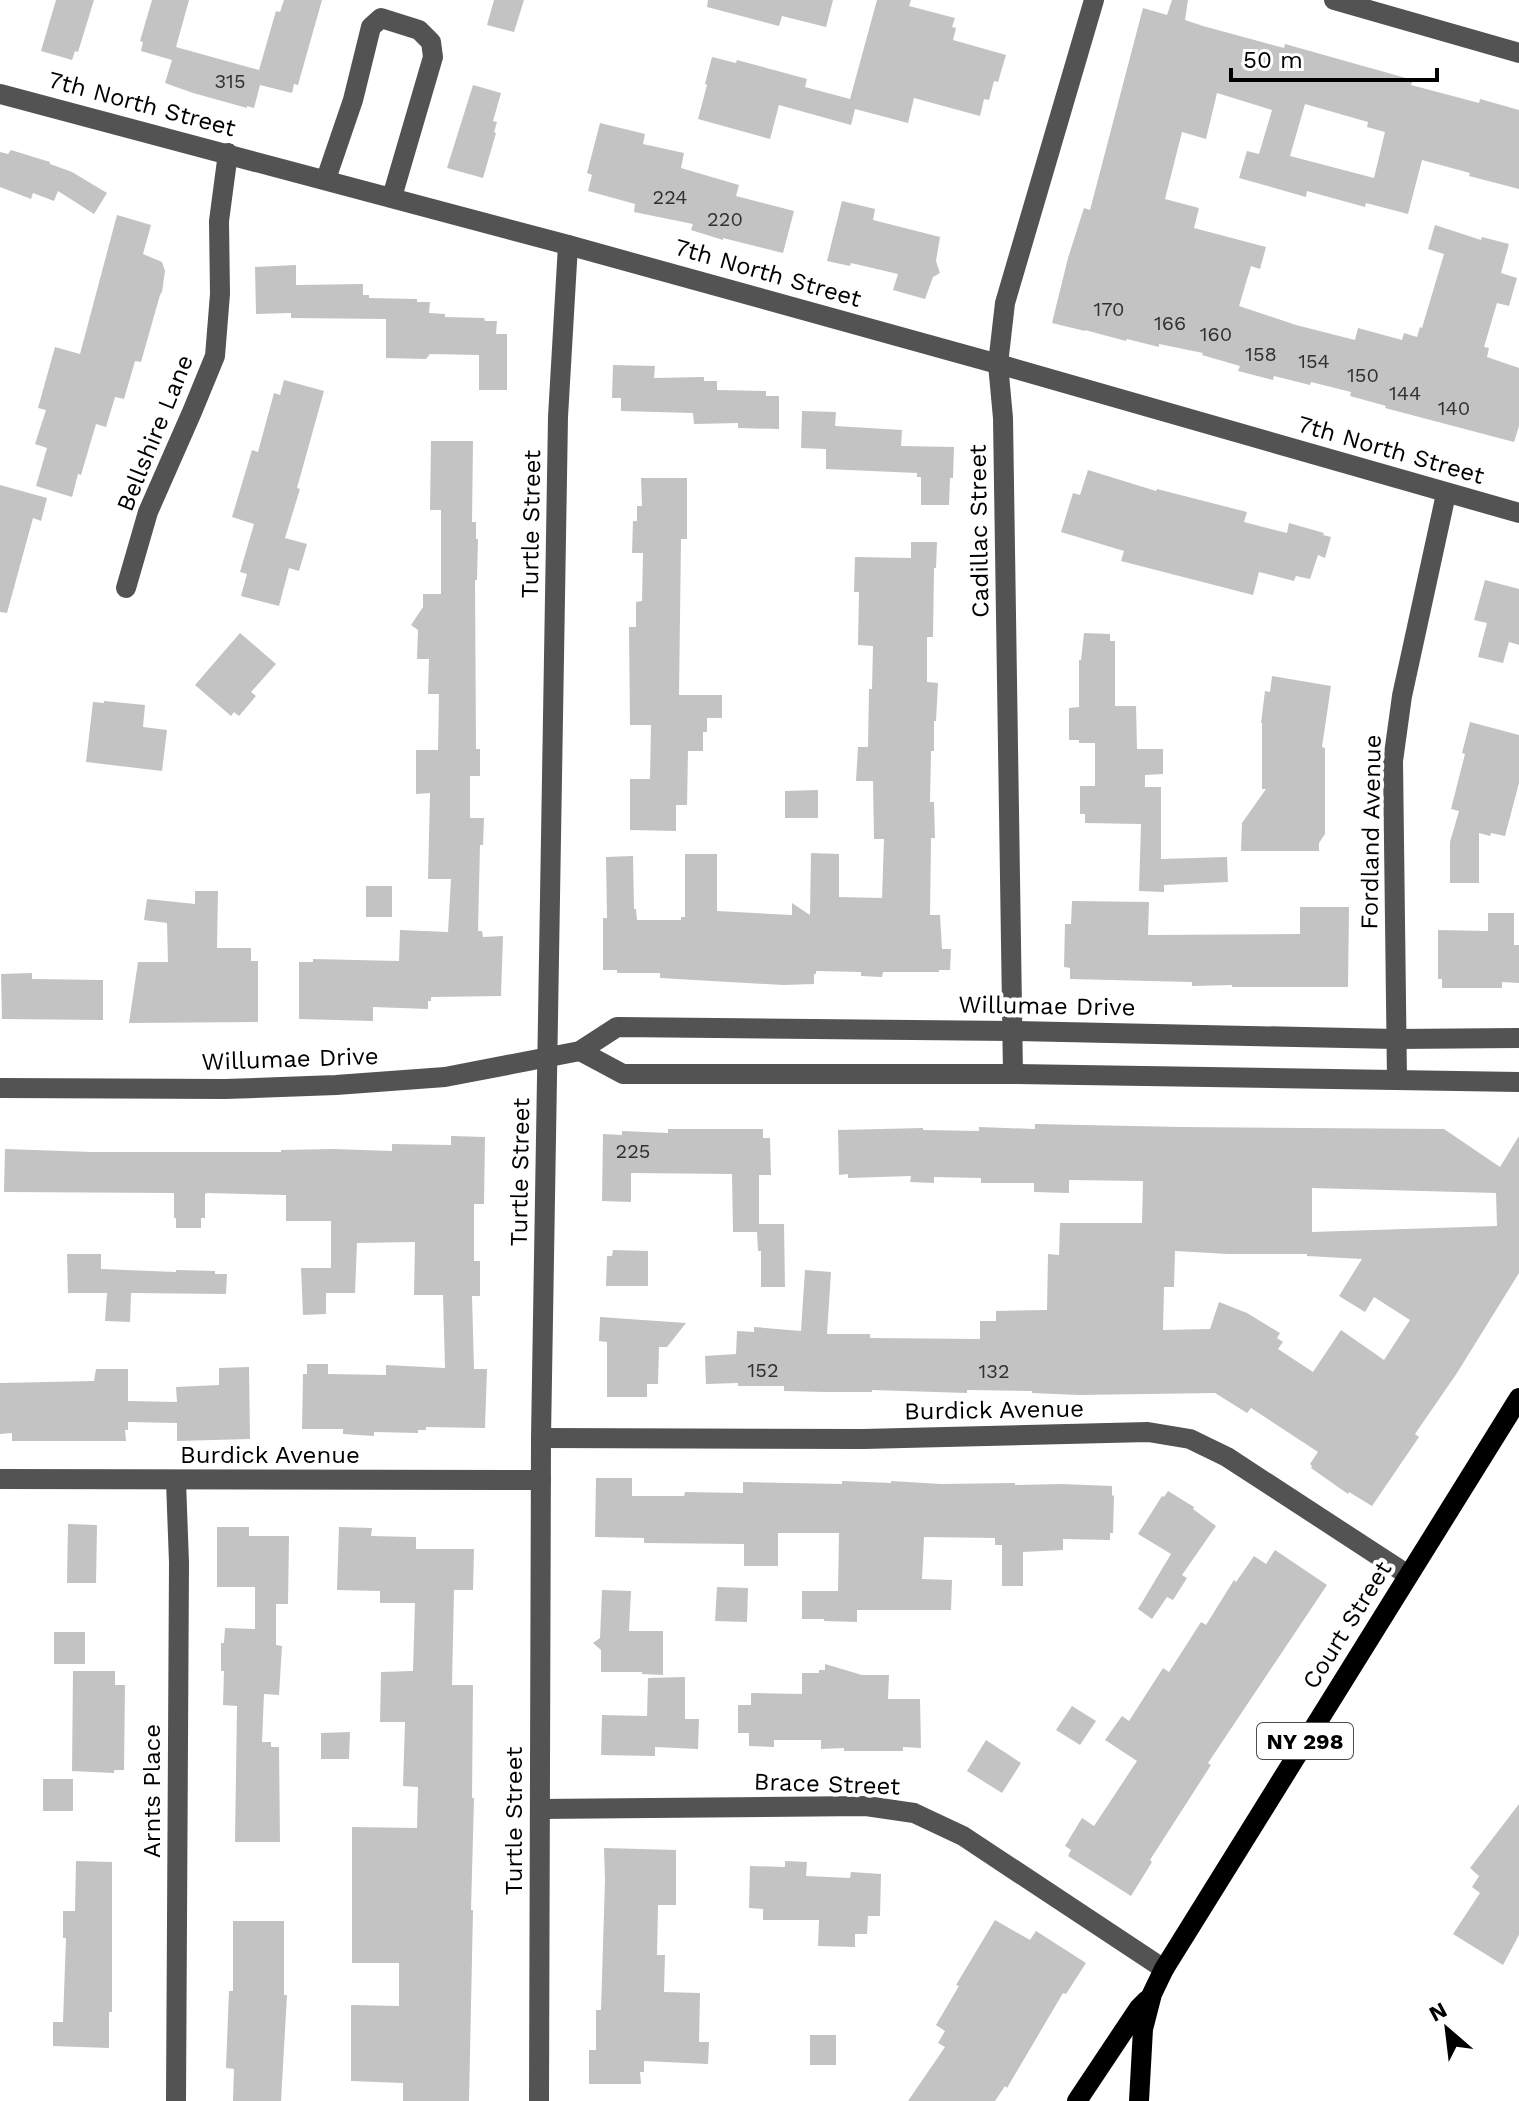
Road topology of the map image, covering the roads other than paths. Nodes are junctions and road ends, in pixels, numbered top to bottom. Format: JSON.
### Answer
{"nodes":[{"id":1,"x":1094,"y":0,"type":"edge"},
{"id":2,"x":1334,"y":0,"type":"edge"},
{"id":3,"x":1519,"y":53,"type":"edge"},
{"id":4,"x":0,"y":94,"type":"edge"},
{"id":5,"x":228,"y":153,"type":"junction"},
{"id":6,"x":326,"y":179,"type":"junction"},
{"id":7,"x":392,"y":197,"type":"junction"},
{"id":8,"x":568,"y":245,"type":"junction"},
{"id":9,"x":998,"y":364,"type":"junction"},
{"id":10,"x":1446,"y":494,"type":"junction"},
{"id":11,"x":1519,"y":513,"type":"edge"},
{"id":12,"x":126,"y":588,"type":"dead end"},
{"id":13,"x":1012,"y":1031,"type":"junction"},
{"id":14,"x":1519,"y":1038,"type":"edge"},
{"id":15,"x":1396,"y":1039,"type":"junction"},
{"id":16,"x":580,"y":1051,"type":"junction"},
{"id":17,"x":548,"y":1057,"type":"junction"},
{"id":18,"x":1013,"y":1074,"type":"junction"},
{"id":19,"x":1397,"y":1080,"type":"junction"},
{"id":20,"x":1519,"y":1082,"type":"edge"},
{"id":21,"x":0,"y":1088,"type":"edge"},
{"id":22,"x":1519,"y":1398,"type":"edge"},
{"id":23,"x":541,"y":1438,"type":"junction"},
{"id":24,"x":0,"y":1479,"type":"edge"},
{"id":25,"x":541,"y":1480,"type":"junction"},
{"id":26,"x":176,"y":1481,"type":"junction"},
{"id":27,"x":1408,"y":1575,"type":"junction"},
{"id":28,"x":540,"y":1809,"type":"junction"},
{"id":29,"x":1164,"y":1969,"type":"junction"},
{"id":30,"x":1152,"y":1994,"type":"junction"},
{"id":31,"x":176,"y":2101,"type":"edge"},
{"id":32,"x":539,"y":2101,"type":"edge"},
{"id":33,"x":1077,"y":2101,"type":"edge"},
{"id":34,"x":1139,"y":2101,"type":"edge"}],
"edges":[{"from":1,"to":9,"type":"street","name":"Cadillac Street"},
{"from":2,"to":3,"type":"street"},
{"from":4,"to":5,"type":"street","name":"7th North Street"},
{"from":5,"to":6,"type":"street","name":"7th North Street"},
{"from":5,"to":12,"type":"street","name":"Bellshire Lane"},
{"from":6,"to":7,"type":"street","name":"7th North Street"},
{"from":6,"to":7,"type":"street"},
{"from":7,"to":8,"type":"street","name":"7th North Street"},
{"from":8,"to":9,"type":"street","name":"7th North Street"},
{"from":8,"to":17,"type":"street","name":"Turtle Street"},
{"from":9,"to":10,"type":"street","name":"7th North Street"},
{"from":9,"to":13,"type":"street","name":"Cadillac Street"},
{"from":10,"to":11,"type":"street","name":"7th North Street"},
{"from":10,"to":15,"type":"street","name":"Fordland Avenue"},
{"from":13,"to":15,"type":"street","name":"Willumae Drive"},
{"from":13,"to":16,"type":"street","name":"Willumae Drive"},
{"from":13,"to":18,"type":"street","name":"Cadillac Street"},
{"from":14,"to":15,"type":"street","name":"Willumae Drive"},
{"from":15,"to":19,"type":"street","name":"Fordland Avenue"},
{"from":16,"to":17,"type":"street","name":"Willumae Drive"},
{"from":16,"to":18,"type":"street"},
{"from":17,"to":21,"type":"street","name":"Willumae Drive"},
{"from":17,"to":23,"type":"street","name":"Turtle Street"},
{"from":18,"to":19,"type":"street"},
{"from":19,"to":20,"type":"street"},
{"from":22,"to":27,"type":"main road","name":"Court Street","number":"NY 298"},
{"from":23,"to":25,"type":"street","name":"Turtle Street"},
{"from":23,"to":27,"type":"street","name":"Burdick Avenue"},
{"from":24,"to":26,"type":"street","name":"Burdick Avenue"},
{"from":25,"to":26,"type":"street","name":"Burdick Avenue"},
{"from":25,"to":28,"type":"street","name":"Turtle Street"},
{"from":26,"to":31,"type":"street","name":"Arnts Place"},
{"from":27,"to":29,"type":"main road","name":"Court Street","number":"NY 298"},
{"from":28,"to":29,"type":"street","name":"Brace Street"},
{"from":28,"to":32,"type":"street","name":"Turtle Street"},
{"from":29,"to":30,"type":"main road","name":"Court Street","number":"NY 298"},
{"from":30,"to":33,"type":"main road"},
{"from":30,"to":34,"type":"main road","name":"Court Street","number":"NY 298"}]}
